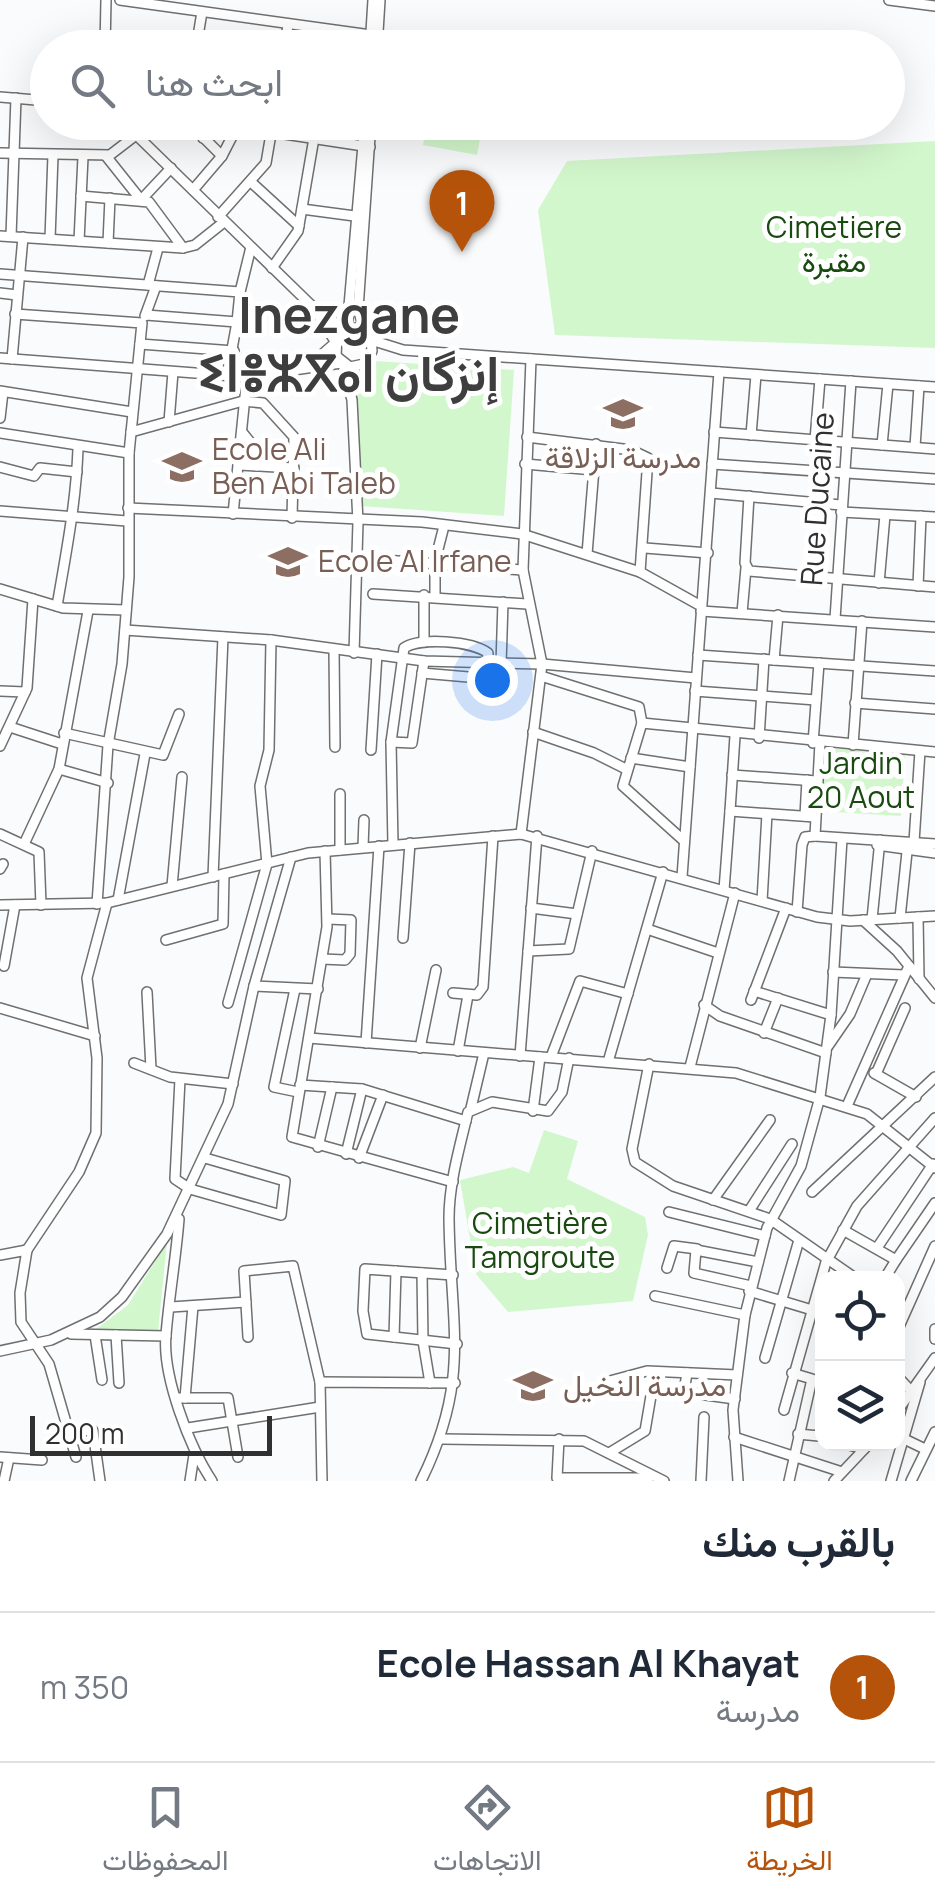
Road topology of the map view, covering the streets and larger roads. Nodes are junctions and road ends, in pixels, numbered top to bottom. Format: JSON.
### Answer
{"nodes":[{"id":1,"x":106,"y":0,"type":"edge"},
{"id":2,"x":120,"y":0,"type":"edge"},
{"id":3,"x":377,"y":0,"type":"edge"},
{"id":4,"x":889,"y":0,"type":"edge"},
{"id":5,"x":935,"y":6,"type":"edge"},
{"id":6,"x":202,"y":12,"type":"junction"},
{"id":7,"x":288,"y":24,"type":"junction"},
{"id":8,"x":105,"y":30,"type":"edge"},
{"id":9,"x":199,"y":30,"type":"edge"},
{"id":10,"x":287,"y":30,"type":"edge"},
{"id":11,"x":317,"y":30,"type":"edge"},
{"id":12,"x":375,"y":30,"type":"edge"},
{"id":13,"x":0,"y":97,"type":"edge"},
{"id":14,"x":16,"y":98,"type":"junction"},
{"id":15,"x":30,"y":99,"type":"edge"},
{"id":16,"x":134,"y":140,"type":"edge"},
{"id":17,"x":142,"y":140,"type":"edge"},
{"id":18,"x":205,"y":140,"type":"edge"},
{"id":19,"x":228,"y":140,"type":"edge"},
{"id":20,"x":270,"y":140,"type":"edge"},
{"id":21,"x":314,"y":140,"type":"edge"},
{"id":22,"x":326,"y":140,"type":"edge"},
{"id":23,"x":367,"y":140,"type":"edge"},
{"id":24,"x":366,"y":147,"type":"junction"},
{"id":25,"x":0,"y":154,"type":"edge"},
{"id":26,"x":15,"y":154,"type":"junction"},
{"id":27,"x":53,"y":155,"type":"junction"},
{"id":28,"x":106,"y":156,"type":"junction"},
{"id":29,"x":222,"y":156,"type":"junction"},
{"id":30,"x":83,"y":157,"type":"junction"},
{"id":31,"x":171,"y":168,"type":"junction"},
{"id":32,"x":252,"y":182,"type":"junction"},
{"id":33,"x":193,"y":190,"type":"junction"},
{"id":34,"x":0,"y":196,"type":"edge"},
{"id":35,"x":13,"y":196,"type":"junction"},
{"id":36,"x":81,"y":196,"type":"junction"},
{"id":37,"x":110,"y":198,"type":"junction"},
{"id":38,"x":140,"y":200,"type":"junction"},
{"id":39,"x":302,"y":209,"type":"junction"},
{"id":40,"x":361,"y":217,"type":"junction"},
{"id":41,"x":221,"y":220,"type":"junction"},
{"id":42,"x":299,"y":226,"type":"junction"},
{"id":43,"x":6,"y":236,"type":"edge"},
{"id":44,"x":23,"y":237,"type":"junction"},
{"id":45,"x":50,"y":239,"type":"junction"},
{"id":46,"x":79,"y":241,"type":"junction"},
{"id":47,"x":108,"y":244,"type":"junction"},
{"id":48,"x":250,"y":247,"type":"junction"},
{"id":49,"x":158,"y":248,"type":"junction"},
{"id":50,"x":183,"y":248,"type":"junction"},
{"id":51,"x":272,"y":268,"type":"junction"},
{"id":52,"x":0,"y":274,"type":"edge"},
{"id":53,"x":18,"y":276,"type":"junction"},
{"id":54,"x":152,"y":286,"type":"junction"},
{"id":55,"x":240,"y":292,"type":"junction"},
{"id":56,"x":0,"y":293,"type":"edge"},
{"id":57,"x":17,"y":295,"type":"junction"},
{"id":58,"x":315,"y":309,"type":"junction"},
{"id":59,"x":144,"y":319,"type":"junction"},
{"id":60,"x":15,"y":320,"type":"junction"},
{"id":61,"x":237,"y":322,"type":"junction"},
{"id":62,"x":0,"y":324,"type":"edge"},
{"id":63,"x":347,"y":329,"type":"junction"},
{"id":64,"x":368,"y":336,"type":"junction"},
{"id":65,"x":335,"y":343,"type":"junction"},
{"id":66,"x":140,"y":344,"type":"junction"},
{"id":67,"x":403,"y":350,"type":"junction"},
{"id":68,"x":234,"y":351,"type":"junction"},
{"id":69,"x":0,"y":358,"type":"edge"},
{"id":70,"x":12,"y":359,"type":"junction"},
{"id":71,"x":531,"y":359,"type":"junction"},
{"id":72,"x":367,"y":360,"type":"junction"},
{"id":73,"x":342,"y":363,"type":"junction"},
{"id":74,"x":308,"y":366,"type":"junction"},
{"id":75,"x":136,"y":368,"type":"junction"},
{"id":76,"x":173,"y":372,"type":"junction"},
{"id":77,"x":719,"y":372,"type":"junction"},
{"id":78,"x":756,"y":375,"type":"junction"},
{"id":79,"x":227,"y":376,"type":"junction"},
{"id":80,"x":247,"y":377,"type":"junction"},
{"id":81,"x":820,"y":379,"type":"junction"},
{"id":82,"x":851,"y":382,"type":"junction"},
{"id":83,"x":888,"y":384,"type":"junction"},
{"id":84,"x":919,"y":386,"type":"junction"},
{"id":85,"x":935,"y":387,"type":"edge"},
{"id":86,"x":2,"y":392,"type":"edge"},
{"id":87,"x":352,"y":400,"type":"junction"},
{"id":88,"x":243,"y":401,"type":"junction"},
{"id":89,"x":132,"y":412,"type":"junction"},
{"id":90,"x":0,"y":418,"type":"edge"},
{"id":91,"x":169,"y":422,"type":"junction"},
{"id":92,"x":0,"y":432,"type":"edge"},
{"id":93,"x":131,"y":432,"type":"junction"},
{"id":94,"x":242,"y":432,"type":"junction"},
{"id":95,"x":714,"y":432,"type":"junction"},
{"id":96,"x":751,"y":435,"type":"junction"},
{"id":97,"x":526,"y":438,"type":"junction"},
{"id":98,"x":815,"y":440,"type":"junction"},
{"id":99,"x":596,"y":444,"type":"junction"},
{"id":100,"x":846,"y":444,"type":"junction"},
{"id":101,"x":882,"y":445,"type":"junction"},
{"id":102,"x":915,"y":447,"type":"junction"},
{"id":103,"x":78,"y":449,"type":"junction"},
{"id":104,"x":935,"y":449,"type":"edge"},
{"id":105,"x":129,"y":453,"type":"junction"},
{"id":106,"x":525,"y":464,"type":"junction"},
{"id":107,"x":712,"y":464,"type":"junction"},
{"id":108,"x":240,"y":465,"type":"junction"},
{"id":109,"x":256,"y":466,"type":"junction"},
{"id":110,"x":0,"y":468,"type":"edge"},
{"id":111,"x":294,"y":468,"type":"junction"},
{"id":112,"x":594,"y":470,"type":"junction"},
{"id":113,"x":77,"y":472,"type":"junction"},
{"id":114,"x":844,"y":472,"type":"junction"},
{"id":115,"x":935,"y":479,"type":"edge"},
{"id":116,"x":711,"y":492,"type":"junction"},
{"id":117,"x":749,"y":496,"type":"junction"},
{"id":118,"x":128,"y":508,"type":"junction"},
{"id":119,"x":841,"y":508,"type":"junction"},
{"id":120,"x":0,"y":511,"type":"edge"},
{"id":121,"x":233,"y":514,"type":"junction"},
{"id":122,"x":885,"y":514,"type":"junction"},
{"id":123,"x":921,"y":516,"type":"junction"},
{"id":124,"x":935,"y":517,"type":"edge"},
{"id":125,"x":75,"y":518,"type":"junction"},
{"id":126,"x":292,"y":518,"type":"junction"},
{"id":127,"x":127,"y":521,"type":"junction"},
{"id":128,"x":358,"y":522,"type":"junction"},
{"id":129,"x":444,"y":526,"type":"junction"},
{"id":130,"x":522,"y":534,"type":"junction"},
{"id":131,"x":645,"y":548,"type":"junction"},
{"id":132,"x":587,"y":554,"type":"junction"},
{"id":133,"x":708,"y":554,"type":"junction"},
{"id":134,"x":920,"y":558,"type":"junction"},
{"id":135,"x":370,"y":559,"type":"dead end"},
{"id":136,"x":935,"y":559,"type":"edge"},
{"id":137,"x":434,"y":561,"type":"junction"},
{"id":138,"x":522,"y":570,"type":"junction"},
{"id":139,"x":750,"y":570,"type":"junction"},
{"id":140,"x":640,"y":572,"type":"junction"},
{"id":141,"x":837,"y":580,"type":"junction"},
{"id":142,"x":878,"y":583,"type":"junction"},
{"id":143,"x":918,"y":586,"type":"junction"},
{"id":144,"x":935,"y":587,"type":"edge"},
{"id":145,"x":0,"y":589,"type":"edge"},
{"id":146,"x":373,"y":594,"type":"dead end"},
{"id":147,"x":430,"y":596,"type":"junction"},
{"id":148,"x":33,"y":599,"type":"junction"},
{"id":149,"x":503,"y":602,"type":"junction"},
{"id":150,"x":527,"y":604,"type":"junction"},
{"id":151,"x":57,"y":606,"type":"junction"},
{"id":152,"x":701,"y":608,"type":"junction"},
{"id":153,"x":126,"y":610,"type":"junction"},
{"id":154,"x":88,"y":611,"type":"junction"},
{"id":155,"x":742,"y":613,"type":"junction"},
{"id":156,"x":778,"y":616,"type":"junction"},
{"id":157,"x":835,"y":619,"type":"junction"},
{"id":158,"x":862,"y":621,"type":"junction"},
{"id":159,"x":935,"y":627,"type":"edge"},
{"id":160,"x":125,"y":630,"type":"junction"},
{"id":161,"x":223,"y":638,"type":"junction"},
{"id":162,"x":271,"y":640,"type":"junction"},
{"id":163,"x":424,"y":642,"type":"junction"},
{"id":164,"x":334,"y":650,"type":"junction"},
{"id":165,"x":354,"y":652,"type":"junction"},
{"id":166,"x":377,"y":654,"type":"junction"},
{"id":167,"x":698,"y":654,"type":"junction"},
{"id":168,"x":402,"y":655,"type":"junction"},
{"id":169,"x":769,"y":659,"type":"junction"},
{"id":170,"x":424,"y":660,"type":"junction"},
{"id":171,"x":819,"y":663,"type":"junction"},
{"id":172,"x":488,"y":664,"type":"junction"},
{"id":173,"x":500,"y":664,"type":"junction"},
{"id":174,"x":542,"y":664,"type":"junction"},
{"id":175,"x":858,"y":666,"type":"junction"},
{"id":176,"x":935,"y":670,"type":"edge"},
{"id":177,"x":422,"y":672,"type":"junction"},
{"id":178,"x":541,"y":676,"type":"junction"},
{"id":179,"x":696,"y":678,"type":"junction"},
{"id":180,"x":503,"y":680,"type":"dead end"},
{"id":181,"x":0,"y":691,"type":"edge"},
{"id":182,"x":25,"y":692,"type":"junction"},
{"id":183,"x":695,"y":692,"type":"junction"},
{"id":184,"x":762,"y":697,"type":"junction"},
{"id":185,"x":816,"y":700,"type":"junction"},
{"id":186,"x":856,"y":703,"type":"junction"},
{"id":187,"x":935,"y":708,"type":"edge"},
{"id":188,"x":179,"y":714,"type":"dead end"},
{"id":189,"x":642,"y":724,"type":"junction"},
{"id":190,"x":10,"y":727,"type":"junction"},
{"id":191,"x":692,"y":731,"type":"junction"},
{"id":192,"x":534,"y":732,"type":"junction"},
{"id":193,"x":735,"y":736,"type":"junction"},
{"id":194,"x":760,"y":738,"type":"junction"},
{"id":195,"x":63,"y":739,"type":"junction"},
{"id":196,"x":391,"y":742,"type":"junction"},
{"id":197,"x":817,"y":743,"type":"junction"},
{"id":198,"x":108,"y":745,"type":"junction"},
{"id":199,"x":853,"y":745,"type":"junction"},
{"id":200,"x":0,"y":746,"type":"edge"},
{"id":201,"x":336,"y":747,"type":"dead end"},
{"id":202,"x":372,"y":750,"type":"dead end"},
{"id":203,"x":920,"y":751,"type":"junction"},
{"id":204,"x":935,"y":752,"type":"edge"},
{"id":205,"x":145,"y":754,"type":"junction"},
{"id":206,"x":631,"y":758,"type":"junction"},
{"id":207,"x":690,"y":767,"type":"junction"},
{"id":208,"x":59,"y":770,"type":"junction"},
{"id":209,"x":626,"y":770,"type":"junction"},
{"id":210,"x":732,"y":775,"type":"junction"},
{"id":211,"x":182,"y":776,"type":"dead end"},
{"id":212,"x":812,"y":780,"type":"junction"},
{"id":213,"x":108,"y":783,"type":"junction"},
{"id":214,"x":340,"y":794,"type":"dead end"},
{"id":215,"x":730,"y":811,"type":"junction"},
{"id":216,"x":767,"y":814,"type":"junction"},
{"id":217,"x":810,"y":816,"type":"junction"},
{"id":218,"x":364,"y":820,"type":"dead end"},
{"id":219,"x":0,"y":834,"type":"edge"},
{"id":220,"x":521,"y":834,"type":"junction"},
{"id":221,"x":493,"y":836,"type":"junction"},
{"id":222,"x":538,"y":836,"type":"junction"},
{"id":223,"x":815,"y":836,"type":"junction"},
{"id":224,"x":842,"y":838,"type":"junction"},
{"id":225,"x":684,"y":840,"type":"junction"},
{"id":226,"x":25,"y":842,"type":"junction"},
{"id":227,"x":876,"y":842,"type":"junction"},
{"id":228,"x":410,"y":843,"type":"junction"},
{"id":229,"x":935,"y":844,"type":"edge"},
{"id":230,"x":393,"y":845,"type":"junction"},
{"id":231,"x":379,"y":846,"type":"junction"},
{"id":232,"x":363,"y":847,"type":"junction"},
{"id":233,"x":910,"y":847,"type":"junction"},
{"id":234,"x":340,"y":850,"type":"junction"},
{"id":235,"x":325,"y":851,"type":"junction"},
{"id":236,"x":592,"y":851,"type":"junction"},
{"id":237,"x":935,"y":854,"type":"edge"},
{"id":238,"x":291,"y":857,"type":"junction"},
{"id":239,"x":267,"y":864,"type":"junction"},
{"id":240,"x":663,"y":872,"type":"junction"},
{"id":241,"x":219,"y":876,"type":"junction"},
{"id":242,"x":682,"y":878,"type":"junction"},
{"id":243,"x":172,"y":886,"type":"junction"},
{"id":244,"x":724,"y":890,"type":"junction"},
{"id":245,"x":736,"y":893,"type":"junction"},
{"id":246,"x":118,"y":900,"type":"junction"},
{"id":247,"x":762,"y":901,"type":"junction"},
{"id":248,"x":102,"y":904,"type":"junction"},
{"id":249,"x":0,"y":905,"type":"edge"},
{"id":250,"x":15,"y":905,"type":"junction"},
{"id":251,"x":41,"y":905,"type":"junction"},
{"id":252,"x":531,"y":908,"type":"junction"},
{"id":253,"x":786,"y":908,"type":"junction"},
{"id":254,"x":797,"y":912,"type":"junction"},
{"id":255,"x":577,"y":914,"type":"junction"},
{"id":256,"x":935,"y":916,"type":"edge"},
{"id":257,"x":918,"y":917,"type":"junction"},
{"id":258,"x":900,"y":918,"type":"junction"},
{"id":259,"x":328,"y":919,"type":"junction"},
{"id":260,"x":836,"y":920,"type":"junction"},
{"id":261,"x":868,"y":920,"type":"junction"},
{"id":262,"x":647,"y":930,"type":"junction"},
{"id":263,"x":404,"y":938,"type":"dead end"},
{"id":264,"x":166,"y":940,"type":"dead end"},
{"id":265,"x":528,"y":951,"type":"junction"},
{"id":266,"x":718,"y":953,"type":"junction"},
{"id":267,"x":322,"y":959,"type":"junction"},
{"id":268,"x":4,"y":966,"type":"dead end"},
{"id":269,"x":436,"y":970,"type":"dead end"},
{"id":270,"x":906,"y":970,"type":"junction"},
{"id":271,"x":834,"y":972,"type":"junction"},
{"id":272,"x":867,"y":974,"type":"junction"},
{"id":273,"x":919,"y":978,"type":"junction"},
{"id":274,"x":254,"y":986,"type":"junction"},
{"id":275,"x":294,"y":989,"type":"junction"},
{"id":276,"x":318,"y":989,"type":"junction"},
{"id":277,"x":147,"y":992,"type":"dead end"},
{"id":278,"x":454,"y":992,"type":"dead end"},
{"id":279,"x":468,"y":994,"type":"junction"},
{"id":280,"x":628,"y":994,"type":"junction"},
{"id":281,"x":778,"y":998,"type":"junction"},
{"id":282,"x":935,"y":998,"type":"edge"},
{"id":283,"x":228,"y":1003,"type":"dead end"},
{"id":284,"x":704,"y":1005,"type":"junction"},
{"id":285,"x":0,"y":1008,"type":"edge"},
{"id":286,"x":905,"y":1008,"type":"dead end"},
{"id":287,"x":831,"y":1014,"type":"junction"},
{"id":288,"x":764,"y":1032,"type":"junction"},
{"id":289,"x":96,"y":1036,"type":"junction"},
{"id":290,"x":310,"y":1038,"type":"junction"},
{"id":291,"x":366,"y":1043,"type":"junction"},
{"id":292,"x":420,"y":1048,"type":"junction"},
{"id":293,"x":827,"y":1050,"type":"junction"},
{"id":294,"x":458,"y":1051,"type":"junction"},
{"id":295,"x":484,"y":1053,"type":"junction"},
{"id":296,"x":520,"y":1056,"type":"junction"},
{"id":297,"x":540,"y":1057,"type":"junction"},
{"id":298,"x":552,"y":1057,"type":"junction"},
{"id":299,"x":568,"y":1058,"type":"junction"},
{"id":300,"x":608,"y":1062,"type":"junction"},
{"id":301,"x":134,"y":1063,"type":"dead end"},
{"id":302,"x":649,"y":1064,"type":"junction"},
{"id":303,"x":690,"y":1068,"type":"junction"},
{"id":304,"x":862,"y":1068,"type":"junction"},
{"id":305,"x":151,"y":1070,"type":"junction"},
{"id":306,"x":876,"y":1074,"type":"junction"},
{"id":307,"x":935,"y":1077,"type":"edge"},
{"id":308,"x":180,"y":1078,"type":"junction"},
{"id":309,"x":233,"y":1084,"type":"junction"},
{"id":310,"x":332,"y":1087,"type":"junction"},
{"id":311,"x":299,"y":1088,"type":"junction"},
{"id":312,"x":362,"y":1089,"type":"junction"},
{"id":313,"x":383,"y":1094,"type":"junction"},
{"id":314,"x":916,"y":1097,"type":"junction"},
{"id":315,"x":820,"y":1098,"type":"junction"},
{"id":316,"x":846,"y":1106,"type":"junction"},
{"id":317,"x":471,"y":1108,"type":"junction"},
{"id":318,"x":533,"y":1111,"type":"junction"},
{"id":319,"x":935,"y":1118,"type":"edge"},
{"id":320,"x":770,"y":1120,"type":"dead end"},
{"id":321,"x":466,"y":1121,"type":"junction"},
{"id":322,"x":884,"y":1124,"type":"junction"},
{"id":323,"x":792,"y":1144,"type":"dead end"},
{"id":324,"x":318,"y":1147,"type":"junction"},
{"id":325,"x":909,"y":1149,"type":"junction"},
{"id":326,"x":346,"y":1154,"type":"junction"},
{"id":327,"x":205,"y":1158,"type":"junction"},
{"id":328,"x":359,"y":1158,"type":"junction"},
{"id":329,"x":934,"y":1165,"type":"edge"},
{"id":330,"x":453,"y":1182,"type":"junction"},
{"id":331,"x":190,"y":1188,"type":"junction"},
{"id":332,"x":812,"y":1192,"type":"dead end"},
{"id":333,"x":713,"y":1200,"type":"junction"},
{"id":334,"x":935,"y":1204,"type":"edge"},
{"id":335,"x":748,"y":1211,"type":"junction"},
{"id":336,"x":180,"y":1212,"type":"junction"},
{"id":337,"x":669,"y":1212,"type":"dead end"},
{"id":338,"x":770,"y":1219,"type":"junction"},
{"id":339,"x":843,"y":1230,"type":"junction"},
{"id":340,"x":764,"y":1236,"type":"junction"},
{"id":341,"x":799,"y":1240,"type":"junction"},
{"id":342,"x":908,"y":1246,"type":"junction"},
{"id":343,"x":877,"y":1248,"type":"junction"},
{"id":344,"x":696,"y":1249,"type":"junction"},
{"id":345,"x":27,"y":1250,"type":"junction"},
{"id":346,"x":933,"y":1250,"type":"edge"},
{"id":347,"x":0,"y":1256,"type":"edge"},
{"id":348,"x":896,"y":1260,"type":"junction"},
{"id":349,"x":758,"y":1262,"type":"junction"},
{"id":350,"x":826,"y":1262,"type":"junction"},
{"id":351,"x":668,"y":1268,"type":"dead end"},
{"id":352,"x":396,"y":1271,"type":"junction"},
{"id":353,"x":842,"y":1271,"type":"edge"},
{"id":354,"x":889,"y":1271,"type":"edge"},
{"id":355,"x":422,"y":1273,"type":"junction"},
{"id":356,"x":454,"y":1275,"type":"junction"},
{"id":357,"x":750,"y":1289,"type":"junction"},
{"id":358,"x":655,"y":1296,"type":"dead end"},
{"id":359,"x":779,"y":1300,"type":"junction"},
{"id":360,"x":246,"y":1302,"type":"junction"},
{"id":361,"x":193,"y":1306,"type":"junction"},
{"id":362,"x":171,"y":1308,"type":"junction"},
{"id":363,"x":810,"y":1310,"type":"junction"},
{"id":364,"x":815,"y":1311,"type":"edge"},
{"id":365,"x":905,"y":1313,"type":"edge"},
{"id":366,"x":744,"y":1315,"type":"junction"},
{"id":367,"x":935,"y":1329,"type":"edge"},
{"id":368,"x":68,"y":1334,"type":"junction"},
{"id":369,"x":95,"y":1334,"type":"junction"},
{"id":370,"x":116,"y":1334,"type":"junction"},
{"id":371,"x":166,"y":1336,"type":"junction"},
{"id":372,"x":248,"y":1337,"type":"dead end"},
{"id":373,"x":394,"y":1337,"type":"junction"},
{"id":374,"x":935,"y":1339,"type":"edge"},
{"id":375,"x":424,"y":1341,"type":"junction"},
{"id":376,"x":33,"y":1344,"type":"junction"},
{"id":377,"x":457,"y":1344,"type":"junction"},
{"id":378,"x":0,"y":1352,"type":"edge"},
{"id":379,"x":764,"y":1358,"type":"dead end"},
{"id":380,"x":935,"y":1358,"type":"edge"},
{"id":381,"x":687,"y":1373,"type":"junction"},
{"id":382,"x":792,"y":1373,"type":"junction"},
{"id":383,"x":737,"y":1375,"type":"junction"},
{"id":384,"x":102,"y":1380,"type":"dead end"},
{"id":385,"x":320,"y":1382,"type":"junction"},
{"id":386,"x":606,"y":1382,"type":"dead end"},
{"id":387,"x":920,"y":1382,"type":"junction"},
{"id":388,"x":119,"y":1383,"type":"dead end"},
{"id":389,"x":430,"y":1383,"type":"junction"},
{"id":390,"x":456,"y":1383,"type":"junction"},
{"id":391,"x":905,"y":1384,"type":"edge"},
{"id":392,"x":684,"y":1392,"type":"junction"},
{"id":393,"x":912,"y":1392,"type":"junction"},
{"id":394,"x":181,"y":1398,"type":"junction"},
{"id":395,"x":735,"y":1399,"type":"junction"},
{"id":396,"x":905,"y":1401,"type":"edge"},
{"id":397,"x":320,"y":1407,"type":"junction"},
{"id":398,"x":784,"y":1410,"type":"dead end"},
{"id":399,"x":704,"y":1417,"type":"dead end"},
{"id":400,"x":235,"y":1422,"type":"junction"},
{"id":401,"x":905,"y":1424,"type":"edge"},
{"id":402,"x":66,"y":1428,"type":"junction"},
{"id":403,"x":188,"y":1428,"type":"junction"},
{"id":404,"x":935,"y":1432,"type":"edge"},
{"id":405,"x":815,"y":1433,"type":"edge"},
{"id":406,"x":798,"y":1434,"type":"junction"},
{"id":407,"x":734,"y":1437,"type":"junction"},
{"id":408,"x":442,"y":1438,"type":"junction"},
{"id":409,"x":559,"y":1440,"type":"junction"},
{"id":410,"x":905,"y":1440,"type":"edge"},
{"id":411,"x":925,"y":1448,"type":"junction"},
{"id":412,"x":862,"y":1451,"type":"edge"},
{"id":413,"x":897,"y":1451,"type":"edge"},
{"id":414,"x":609,"y":1453,"type":"junction"},
{"id":415,"x":194,"y":1454,"type":"junction"},
{"id":416,"x":794,"y":1454,"type":"junction"},
{"id":417,"x":5,"y":1457,"type":"edge"},
{"id":418,"x":238,"y":1457,"type":"dead end"},
{"id":419,"x":76,"y":1458,"type":"dead end"},
{"id":420,"x":42,"y":1460,"type":"dead end"},
{"id":421,"x":842,"y":1472,"type":"junction"},
{"id":422,"x":661,"y":1479,"type":"edge"},
{"id":423,"x":4,"y":1481,"type":"edge"},
{"id":424,"x":100,"y":1481,"type":"edge"},
{"id":425,"x":190,"y":1481,"type":"edge"},
{"id":426,"x":212,"y":1481,"type":"edge"},
{"id":427,"x":322,"y":1481,"type":"edge"},
{"id":428,"x":421,"y":1481,"type":"edge"},
{"id":429,"x":701,"y":1481,"type":"edge"},
{"id":430,"x":738,"y":1481,"type":"edge"},
{"id":431,"x":789,"y":1481,"type":"edge"},
{"id":432,"x":834,"y":1481,"type":"edge"},
{"id":433,"x":890,"y":1481,"type":"edge"},
{"id":434,"x":910,"y":1481,"type":"edge"}],
"edges":[{"from":1,"to":8,"type":"street"},
{"from":2,"to":6,"type":"street"},
{"from":3,"to":12,"type":"street"},
{"from":4,"to":5,"type":"street"},
{"from":6,"to":7,"type":"street"},
{"from":6,"to":9,"type":"street"},
{"from":7,"to":10,"type":"street"},
{"from":7,"to":11,"type":"street"},
{"from":13,"to":14,"type":"street"},
{"from":14,"to":15,"type":"street"},
{"from":14,"to":26,"type":"street"},
{"from":16,"to":28,"type":"street"},
{"from":17,"to":31,"type":"street"},
{"from":18,"to":29,"type":"street"},
{"from":19,"to":29,"type":"street"},
{"from":20,"to":32,"type":"street"},
{"from":21,"to":39,"type":"street"},
{"from":22,"to":24,"type":"street"},
{"from":23,"to":24,"type":"street"},
{"from":24,"to":40,"type":"street"},
{"from":25,"to":26,"type":"street"},
{"from":26,"to":27,"type":"street"},
{"from":26,"to":35,"type":"street"},
{"from":27,"to":30,"type":"street"},
{"from":27,"to":45,"type":"street"},
{"from":28,"to":30,"type":"street"},
{"from":28,"to":38,"type":"street"},
{"from":29,"to":33,"type":"street"},
{"from":30,"to":36,"type":"street"},
{"from":31,"to":33,"type":"street"},
{"from":31,"to":38,"type":"street"},
{"from":32,"to":41,"type":"street"},
{"from":32,"to":42,"type":"street"},
{"from":33,"to":41,"type":"street"},
{"from":34,"to":35,"type":"street"},
{"from":35,"to":43,"type":"street"},
{"from":36,"to":37,"type":"street"},
{"from":36,"to":46,"type":"street"},
{"from":37,"to":38,"type":"street"},
{"from":37,"to":47,"type":"street"},
{"from":38,"to":50,"type":"street"},
{"from":39,"to":40,"type":"street"},
{"from":39,"to":42,"type":"street"},
{"from":40,"to":63,"type":"street"},
{"from":40,"to":64,"type":"street"},
{"from":41,"to":48,"type":"street"},
{"from":41,"to":50,"type":"street"},
{"from":42,"to":51,"type":"street"},
{"from":43,"to":44,"type":"street"},
{"from":44,"to":45,"type":"street"},
{"from":44,"to":53,"type":"street"},
{"from":45,"to":46,"type":"street"},
{"from":46,"to":47,"type":"street"},
{"from":47,"to":49,"type":"street"},
{"from":48,"to":51,"type":"street"},
{"from":48,"to":55,"type":"street"},
{"from":49,"to":50,"type":"street"},
{"from":49,"to":54,"type":"street"},
{"from":51,"to":58,"type":"street"},
{"from":52,"to":53,"type":"street"},
{"from":53,"to":54,"type":"street"},
{"from":53,"to":57,"type":"street"},
{"from":54,"to":55,"type":"street"},
{"from":54,"to":59,"type":"street"},
{"from":55,"to":61,"type":"street"},
{"from":56,"to":57,"type":"street"},
{"from":57,"to":60,"type":"street"},
{"from":58,"to":63,"type":"street"},
{"from":58,"to":65,"type":"street"},
{"from":59,"to":60,"type":"street"},
{"from":59,"to":61,"type":"street"},
{"from":59,"to":66,"type":"street"},
{"from":60,"to":62,"type":"street"},
{"from":60,"to":70,"type":"street"},
{"from":61,"to":68,"type":"street"},
{"from":63,"to":64,"type":"street"},
{"from":63,"to":65,"type":"street"},
{"from":64,"to":67,"type":"street"},
{"from":64,"to":72,"type":"street"},
{"from":65,"to":73,"type":"street"},
{"from":65,"to":74,"type":"street"},
{"from":66,"to":68,"type":"street"},
{"from":66,"to":75,"type":"street"},
{"from":67,"to":71,"type":"street"},
{"from":67,"to":72,"type":"street"},
{"from":68,"to":79,"type":"street"},
{"from":69,"to":70,"type":"street"},
{"from":70,"to":75,"type":"street"},
{"from":71,"to":77,"type":"street"},
{"from":71,"to":97,"type":"street"},
{"from":72,"to":73,"type":"street"},
{"from":72,"to":87,"type":"street"},
{"from":73,"to":74,"type":"street"},
{"from":73,"to":87,"type":"street"},
{"from":74,"to":80,"type":"street"},
{"from":75,"to":76,"type":"street"},
{"from":75,"to":89,"type":"street"},
{"from":76,"to":79,"type":"street"},
{"from":76,"to":91,"type":"street"},
{"from":77,"to":78,"type":"street"},
{"from":77,"to":95,"type":"street"},
{"from":78,"to":81,"type":"street"},
{"from":78,"to":96,"type":"street"},
{"from":79,"to":80,"type":"street"},
{"from":80,"to":88,"type":"street"},
{"from":81,"to":82,"type":"street"},
{"from":81,"to":98,"type":"street"},
{"from":82,"to":83,"type":"street"},
{"from":82,"to":100,"type":"street","name":"Rue Ducaine"},
{"from":83,"to":84,"type":"street"},
{"from":83,"to":101,"type":"street"},
{"from":84,"to":85,"type":"street"},
{"from":84,"to":102,"type":"street"},
{"from":86,"to":89,"type":"street"},
{"from":86,"to":90,"type":"street"},
{"from":87,"to":128,"type":"street"},
{"from":88,"to":91,"type":"street"},
{"from":88,"to":94,"type":"street"},
{"from":88,"to":111,"type":"street"},
{"from":89,"to":93,"type":"street"},
{"from":91,"to":93,"type":"street"},
{"from":92,"to":103,"type":"street"},
{"from":93,"to":105,"type":"street"},
{"from":94,"to":108,"type":"street"},
{"from":94,"to":109,"type":"street"},
{"from":95,"to":96,"type":"street"},
{"from":95,"to":107,"type":"street"},
{"from":96,"to":98,"type":"street"},
{"from":97,"to":99,"type":"street"},
{"from":97,"to":106,"type":"street"},
{"from":98,"to":100,"type":"street"},
{"from":99,"to":112,"type":"street"},
{"from":99,"to":131,"type":"street"},
{"from":100,"to":101,"type":"street"},
{"from":100,"to":114,"type":"street","name":"Rue Ducaine"},
{"from":101,"to":102,"type":"street"},
{"from":102,"to":104,"type":"street"},
{"from":103,"to":105,"type":"street"},
{"from":103,"to":113,"type":"street"},
{"from":105,"to":118,"type":"street"},
{"from":106,"to":112,"type":"street"},
{"from":106,"to":130,"type":"street"},
{"from":107,"to":114,"type":"street"},
{"from":107,"to":116,"type":"street"},
{"from":108,"to":109,"type":"street"},
{"from":108,"to":121,"type":"street"},
{"from":109,"to":111,"type":"street"},
{"from":110,"to":113,"type":"street"},
{"from":111,"to":126,"type":"street"},
{"from":112,"to":132,"type":"street"},
{"from":113,"to":125,"type":"street"},
{"from":114,"to":115,"type":"street"},
{"from":114,"to":119,"type":"street","name":"Rue Ducaine"},
{"from":116,"to":117,"type":"street"},
{"from":116,"to":133,"type":"street"},
{"from":117,"to":119,"type":"street"},
{"from":117,"to":139,"type":"street"},
{"from":118,"to":121,"type":"street"},
{"from":118,"to":127,"type":"street"},
{"from":119,"to":122,"type":"street"},
{"from":119,"to":141,"type":"street","name":"Rue Ducaine"},
{"from":120,"to":125,"type":"street"},
{"from":121,"to":126,"type":"street"},
{"from":122,"to":123,"type":"street"},
{"from":122,"to":142,"type":"street"},
{"from":123,"to":124,"type":"street"},
{"from":123,"to":134,"type":"street"},
{"from":125,"to":127,"type":"street"},
{"from":125,"to":151,"type":"street"},
{"from":126,"to":128,"type":"street"},
{"from":127,"to":153,"type":"street"},
{"from":128,"to":129,"type":"street"},
{"from":128,"to":165,"type":"street"},
{"from":129,"to":130,"type":"street"},
{"from":129,"to":137,"type":"street"},
{"from":130,"to":132,"type":"street"},
{"from":130,"to":138,"type":"street"},
{"from":131,"to":133,"type":"street"},
{"from":131,"to":140,"type":"street"},
{"from":132,"to":140,"type":"street"},
{"from":133,"to":152,"type":"street"},
{"from":134,"to":136,"type":"street"},
{"from":134,"to":143,"type":"street"},
{"from":135,"to":137,"type":"street"},
{"from":137,"to":138,"type":"street"},
{"from":137,"to":147,"type":"street"},
{"from":138,"to":150,"type":"street"},
{"from":139,"to":141,"type":"street"},
{"from":139,"to":155,"type":"street"},
{"from":140,"to":152,"type":"street"},
{"from":141,"to":142,"type":"street"},
{"from":141,"to":157,"type":"street","name":"Rue Ducaine"},
{"from":142,"to":143,"type":"street"},
{"from":143,"to":144,"type":"street"},
{"from":145,"to":148,"type":"street"},
{"from":146,"to":147,"type":"street"},
{"from":147,"to":149,"type":"street"},
{"from":147,"to":163,"type":"street"},
{"from":148,"to":151,"type":"street"},
{"from":148,"to":182,"type":"street"},
{"from":149,"to":150,"type":"street"},
{"from":149,"to":173,"type":"street"},
{"from":150,"to":174,"type":"street"},
{"from":151,"to":154,"type":"street"},
{"from":152,"to":155,"type":"street"},
{"from":152,"to":167,"type":"street"},
{"from":153,"to":154,"type":"street"},
{"from":153,"to":160,"type":"street"},
{"from":154,"to":195,"type":"street"},
{"from":155,"to":156,"type":"street"},
{"from":156,"to":157,"type":"street"},
{"from":156,"to":169,"type":"street"},
{"from":157,"to":158,"type":"street"},
{"from":158,"to":159,"type":"street"},
{"from":158,"to":175,"type":"street"},
{"from":160,"to":161,"type":"street"},
{"from":160,"to":198,"type":"street"},
{"from":161,"to":162,"type":"street"},
{"from":161,"to":241,"type":"street"},
{"from":162,"to":164,"type":"street"},
{"from":162,"to":239,"type":"street"},
{"from":163,"to":168,"type":"street"},
{"from":163,"to":172,"type":"street"},
{"from":164,"to":165,"type":"street"},
{"from":164,"to":201,"type":"street"},
{"from":165,"to":166,"type":"street"},
{"from":166,"to":168,"type":"street"},
{"from":166,"to":202,"type":"street"},
{"from":167,"to":169,"type":"street"},
{"from":167,"to":179,"type":"street"},
{"from":168,"to":170,"type":"street"},
{"from":168,"to":196,"type":"street"},
{"from":169,"to":171,"type":"street"},
{"from":169,"to":184,"type":"street"},
{"from":170,"to":172,"type":"street"},
{"from":170,"to":177,"type":"street"},
{"from":171,"to":175,"type":"street"},
{"from":171,"to":185,"type":"street"},
{"from":172,"to":173,"type":"street"},
{"from":173,"to":174,"type":"street"},
{"from":174,"to":178,"type":"street"},
{"from":174,"to":179,"type":"street"},
{"from":175,"to":176,"type":"street"},
{"from":175,"to":186,"type":"street"},
{"from":177,"to":180,"type":"street"},
{"from":177,"to":196,"type":"street"},
{"from":178,"to":189,"type":"street"},
{"from":178,"to":192,"type":"street"},
{"from":179,"to":183,"type":"street"},
{"from":181,"to":182,"type":"street"},
{"from":182,"to":190,"type":"street"},
{"from":183,"to":184,"type":"street"},
{"from":183,"to":191,"type":"street"},
{"from":184,"to":185,"type":"street"},
{"from":184,"to":194,"type":"street"},
{"from":185,"to":197,"type":"street"},
{"from":186,"to":187,"type":"street"},
{"from":186,"to":199,"type":"street"},
{"from":188,"to":205,"type":"street"},
{"from":189,"to":191,"type":"street"},
{"from":189,"to":206,"type":"street"},
{"from":190,"to":195,"type":"street"},
{"from":190,"to":200,"type":"street"},
{"from":191,"to":193,"type":"street"},
{"from":191,"to":207,"type":"street"},
{"from":192,"to":209,"type":"street"},
{"from":192,"to":220,"type":"street"},
{"from":193,"to":194,"type":"street"},
{"from":193,"to":210,"type":"street"},
{"from":194,"to":197,"type":"street"},
{"from":195,"to":198,"type":"street"},
{"from":195,"to":208,"type":"street"},
{"from":196,"to":230,"type":"street"},
{"from":197,"to":199,"type":"street"},
{"from":197,"to":212,"type":"street"},
{"from":198,"to":205,"type":"street"},
{"from":198,"to":213,"type":"street"},
{"from":199,"to":203,"type":"street"},
{"from":203,"to":204,"type":"street"},
{"from":203,"to":233,"type":"street"},
{"from":205,"to":246,"type":"street"},
{"from":206,"to":207,"type":"street"},
{"from":206,"to":209,"type":"street"},
{"from":207,"to":225,"type":"street"},
{"from":208,"to":213,"type":"street"},
{"from":208,"to":226,"type":"street"},
{"from":209,"to":225,"type":"street"},
{"from":210,"to":212,"type":"street"},
{"from":210,"to":215,"type":"street"},
{"from":211,"to":243,"type":"street"},
{"from":212,"to":217,"type":"street"},
{"from":213,"to":248,"type":"street"},
{"from":214,"to":234,"type":"street"},
{"from":215,"to":216,"type":"street"},
{"from":215,"to":244,"type":"street"},
{"from":216,"to":217,"type":"street"},
{"from":216,"to":247,"type":"street"},
{"from":217,"to":223,"type":"street"},
{"from":218,"to":232,"type":"street"},
{"from":219,"to":226,"type":"street"},
{"from":220,"to":221,"type":"street"},
{"from":220,"to":222,"type":"street"},
{"from":221,"to":228,"type":"street"},
{"from":221,"to":279,"type":"street"},
{"from":222,"to":236,"type":"street"},
{"from":222,"to":252,"type":"street"},
{"from":223,"to":224,"type":"street"},
{"from":223,"to":254,"type":"street"},
{"from":224,"to":227,"type":"street"},
{"from":224,"to":260,"type":"street"},
{"from":225,"to":242,"type":"street"},
{"from":226,"to":251,"type":"street"},
{"from":227,"to":233,"type":"street"},
{"from":227,"to":261,"type":"street"},
{"from":228,"to":230,"type":"street"},
{"from":228,"to":263,"type":"street"},
{"from":229,"to":233,"type":"street"},
{"from":230,"to":231,"type":"street"},
{"from":231,"to":232,"type":"street"},
{"from":231,"to":291,"type":"street"},
{"from":232,"to":234,"type":"street"},
{"from":233,"to":237,"type":"street"},
{"from":233,"to":258,"type":"street"},
{"from":234,"to":235,"type":"street"},
{"from":235,"to":238,"type":"street"},
{"from":235,"to":259,"type":"street"},
{"from":236,"to":240,"type":"street"},
{"from":236,"to":255,"type":"street"},
{"from":238,"to":239,"type":"street"},
{"from":238,"to":274,"type":"street"},
{"from":239,"to":241,"type":"street"},
{"from":239,"to":283,"type":"street"},
{"from":240,"to":242,"type":"street"},
{"from":240,"to":262,"type":"street"},
{"from":241,"to":243,"type":"street"},
{"from":241,"to":264,"type":"street"},
{"from":242,"to":244,"type":"street"},
{"from":243,"to":246,"type":"street"},
{"from":244,"to":245,"type":"street"},
{"from":245,"to":247,"type":"street"},
{"from":245,"to":266,"type":"street"},
{"from":246,"to":248,"type":"street"},
{"from":247,"to":253,"type":"street"},
{"from":248,"to":251,"type":"street"},
{"from":248,"to":289,"type":"street"},
{"from":249,"to":250,"type":"street"},
{"from":250,"to":251,"type":"street"},
{"from":250,"to":268,"type":"street"},
{"from":252,"to":255,"type":"street"},
{"from":252,"to":265,"type":"street"},
{"from":253,"to":254,"type":"street"},
{"from":253,"to":281,"type":"street"},
{"from":254,"to":260,"type":"street"},
{"from":255,"to":265,"type":"street"},
{"from":256,"to":257,"type":"street"},
{"from":257,"to":258,"type":"street"},
{"from":257,"to":273,"type":"street"},
{"from":258,"to":261,"type":"street"},
{"from":259,"to":267,"type":"street"},
{"from":259,"to":267,"type":"street"},
{"from":260,"to":261,"type":"street"},
{"from":260,"to":271,"type":"street"},
{"from":261,"to":270,"type":"street"},
{"from":262,"to":266,"type":"street"},
{"from":262,"to":280,"type":"street"},
{"from":265,"to":296,"type":"street"},
{"from":266,"to":284,"type":"street"},
{"from":267,"to":276,"type":"street"},
{"from":269,"to":292,"type":"street"},
{"from":270,"to":272,"type":"street"},
{"from":270,"to":273,"type":"street"},
{"from":270,"to":304,"type":"street"},
{"from":271,"to":272,"type":"street"},
{"from":271,"to":287,"type":"street"},
{"from":272,"to":293,"type":"street"},
{"from":273,"to":282,"type":"street"},
{"from":274,"to":275,"type":"street"},
{"from":274,"to":309,"type":"street"},
{"from":275,"to":276,"type":"street"},
{"from":275,"to":311,"type":"street"},
{"from":276,"to":290,"type":"street"},
{"from":277,"to":305,"type":"street"},
{"from":278,"to":279,"type":"street"},
{"from":279,"to":294,"type":"street"},
{"from":280,"to":298,"type":"street"},
{"from":280,"to":300,"type":"street"},
{"from":281,"to":287,"type":"street"},
{"from":281,"to":288,"type":"street"},
{"from":284,"to":288,"type":"street"},
{"from":284,"to":303,"type":"street"},
{"from":285,"to":289,"type":"street"},
{"from":286,"to":306,"type":"street"},
{"from":287,"to":293,"type":"street"},
{"from":288,"to":293,"type":"street"},
{"from":289,"to":345,"type":"street"},
{"from":290,"to":291,"type":"street"},
{"from":290,"to":311,"type":"street"},
{"from":291,"to":292,"type":"street"},
{"from":292,"to":294,"type":"street"},
{"from":293,"to":315,"type":"street"},
{"from":294,"to":295,"type":"street"},
{"from":295,"to":296,"type":"street"},
{"from":295,"to":317,"type":"street"},
{"from":296,"to":297,"type":"street"},
{"from":297,"to":298,"type":"street"},
{"from":297,"to":318,"type":"street"},
{"from":298,"to":299,"type":"street"},
{"from":299,"to":300,"type":"street"},
{"from":299,"to":318,"type":"street"},
{"from":300,"to":302,"type":"street"},
{"from":301,"to":305,"type":"street"},
{"from":302,"to":303,"type":"street"},
{"from":302,"to":333,"type":"street"},
{"from":303,"to":315,"type":"street"},
{"from":304,"to":306,"type":"street"},
{"from":304,"to":316,"type":"street"},
{"from":305,"to":308,"type":"street"},
{"from":306,"to":314,"type":"street"},
{"from":307,"to":314,"type":"street"},
{"from":308,"to":309,"type":"street"},
{"from":308,"to":331,"type":"street"},
{"from":309,"to":327,"type":"street"},
{"from":310,"to":311,"type":"street"},
{"from":310,"to":312,"type":"street"},
{"from":310,"to":324,"type":"street"},
{"from":311,"to":324,"type":"street"},
{"from":312,"to":313,"type":"street"},
{"from":312,"to":326,"type":"street"},
{"from":313,"to":321,"type":"street"},
{"from":313,"to":328,"type":"street"},
{"from":314,"to":322,"type":"street"},
{"from":315,"to":316,"type":"street"},
{"from":315,"to":338,"type":"street"},
{"from":316,"to":322,"type":"street"},
{"from":317,"to":318,"type":"street"},
{"from":317,"to":321,"type":"street"},
{"from":319,"to":325,"type":"street"},
{"from":320,"to":333,"type":"street"},
{"from":321,"to":330,"type":"street"},
{"from":322,"to":325,"type":"street"},
{"from":322,"to":332,"type":"street"},
{"from":323,"to":335,"type":"street"},
{"from":324,"to":326,"type":"street"},
{"from":325,"to":329,"type":"street"},
{"from":325,"to":339,"type":"street"},
{"from":326,"to":328,"type":"street"},
{"from":327,"to":331,"type":"street"},
{"from":327,"to":331,"type":"street"},
{"from":328,"to":330,"type":"street"},
{"from":329,"to":343,"type":"street"},
{"from":330,"to":356,"type":"street"},
{"from":331,"to":336,"type":"street"},
{"from":333,"to":335,"type":"street"},
{"from":334,"to":342,"type":"street"},
{"from":335,"to":338,"type":"street"},
{"from":336,"to":362,"type":"street"},
{"from":336,"to":368,"type":"street"},
{"from":337,"to":340,"type":"street"},
{"from":338,"to":340,"type":"street"},
{"from":338,"to":341,"type":"street"},
{"from":339,"to":343,"type":"street"},
{"from":339,"to":350,"type":"street"},
{"from":340,"to":349,"type":"street"},
{"from":341,"to":350,"type":"street"},
{"from":341,"to":359,"type":"street"},
{"from":342,"to":346,"type":"street"},
{"from":342,"to":348,"type":"street"},
{"from":343,"to":348,"type":"street"},
{"from":344,"to":349,"type":"street"},
{"from":344,"to":351,"type":"street"},
{"from":344,"to":357,"type":"street"},
{"from":345,"to":347,"type":"street"},
{"from":345,"to":376,"type":"street"},
{"from":346,"to":365,"type":"street"},
{"from":348,"to":354,"type":"street"},
{"from":349,"to":357,"type":"street"},
{"from":350,"to":353,"type":"street"},
{"from":350,"to":363,"type":"street"},
{"from":352,"to":355,"type":"street"},
{"from":352,"to":373,"type":"street"},
{"from":352,"to":373,"type":"street"},
{"from":355,"to":356,"type":"street"},
{"from":355,"to":375,"type":"street"},
{"from":356,"to":377,"type":"street"},
{"from":357,"to":359,"type":"street"},
{"from":357,"to":366,"type":"street"},
{"from":358,"to":366,"type":"street"},
{"from":359,"to":363,"type":"street"},
{"from":359,"to":379,"type":"street"},
{"from":360,"to":361,"type":"street"},
{"from":360,"to":372,"type":"street"},
{"from":360,"to":385,"type":"street"},
{"from":361,"to":362,"type":"street"},
{"from":361,"to":394,"type":"street"},
{"from":362,"to":371,"type":"street"},
{"from":363,"to":364,"type":"street"},
{"from":363,"to":382,"type":"street"},
{"from":366,"to":383,"type":"street"},
{"from":367,"to":374,"type":"street"},
{"from":368,"to":369,"type":"street"},
{"from":368,"to":376,"type":"street"},
{"from":369,"to":370,"type":"street"},
{"from":369,"to":384,"type":"street"},
{"from":370,"to":371,"type":"street"},
{"from":370,"to":388,"type":"street"},
{"from":371,"to":394,"type":"street"},
{"from":373,"to":375,"type":"street"},
{"from":375,"to":377,"type":"street"},
{"from":375,"to":389,"type":"street"},
{"from":376,"to":378,"type":"street"},
{"from":376,"to":402,"type":"street"},
{"from":377,"to":390,"type":"street"},
{"from":380,"to":387,"type":"street"},
{"from":381,"to":383,"type":"street"},
{"from":381,"to":386,"type":"street"},
{"from":381,"to":392,"type":"street"},
{"from":382,"to":398,"type":"street"},
{"from":382,"to":406,"type":"street"},
{"from":383,"to":395,"type":"street"},
{"from":385,"to":389,"type":"street"},
{"from":385,"to":397,"type":"street"},
{"from":387,"to":393,"type":"street"},
{"from":387,"to":401,"type":"street"},
{"from":389,"to":390,"type":"street"},
{"from":390,"to":408,"type":"street"},
{"from":391,"to":393,"type":"street"},
{"from":392,"to":395,"type":"street"},
{"from":392,"to":414,"type":"street"},
{"from":393,"to":396,"type":"street"},
{"from":394,"to":400,"type":"street"},
{"from":394,"to":403,"type":"street"},
{"from":395,"to":407,"type":"street"},
{"from":397,"to":400,"type":"street"},
{"from":397,"to":427,"type":"street"},
{"from":399,"to":429,"type":"street"},
{"from":400,"to":403,"type":"street"},
{"from":400,"to":418,"type":"street"},
{"from":402,"to":419,"type":"street"},
{"from":402,"to":424,"type":"street"},
{"from":403,"to":415,"type":"street"},
{"from":404,"to":411,"type":"street"},
{"from":405,"to":406,"type":"street"},
{"from":406,"to":416,"type":"street"},
{"from":407,"to":416,"type":"street"},
{"from":407,"to":430,"type":"street"},
{"from":408,"to":409,"type":"street"},
{"from":408,"to":428,"type":"street"},
{"from":409,"to":414,"type":"street"},
{"from":409,"to":422,"type":"street"},
{"from":410,"to":411,"type":"street"},
{"from":411,"to":434,"type":"street"},
{"from":412,"to":421,"type":"street"},
{"from":413,"to":433,"type":"street"},
{"from":414,"to":422,"type":"street"},
{"from":415,"to":425,"type":"street"},
{"from":415,"to":426,"type":"street"},
{"from":416,"to":421,"type":"street"},
{"from":416,"to":431,"type":"street"},
{"from":417,"to":420,"type":"street"},
{"from":417,"to":423,"type":"street"},
{"from":421,"to":432,"type":"street"}]}
